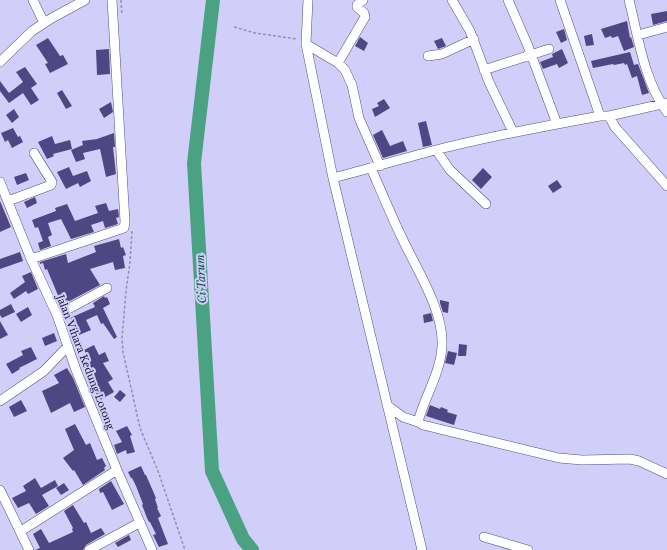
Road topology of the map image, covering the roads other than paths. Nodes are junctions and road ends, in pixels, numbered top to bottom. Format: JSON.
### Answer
{"nodes":[{"id":1,"x":33,"y":0,"type":"edge"},
{"id":2,"x":85,"y":0,"type":"edge"},
{"id":3,"x":112,"y":0,"type":"edge"},
{"id":4,"x":308,"y":0,"type":"edge"},
{"id":5,"x":363,"y":0,"type":"edge"},
{"id":6,"x":452,"y":0,"type":"edge"},
{"id":7,"x":508,"y":0,"type":"edge"},
{"id":8,"x":560,"y":0,"type":"edge"},
{"id":9,"x":630,"y":0,"type":"edge"},
{"id":10,"x":44,"y":22,"type":"junction"},
{"id":11,"x":667,"y":27,"type":"edge"},
{"id":12,"x":638,"y":36,"type":"junction"},
{"id":13,"x":474,"y":39,"type":"junction"},
{"id":14,"x":306,"y":42,"type":"junction"},
{"id":15,"x":549,"y":49,"type":"dead end"},
{"id":16,"x":428,"y":56,"type":"dead end"},
{"id":17,"x":531,"y":56,"type":"junction"},
{"id":18,"x":0,"y":62,"type":"edge"},
{"id":19,"x":338,"y":63,"type":"junction"},
{"id":20,"x":484,"y":70,"type":"junction"},
{"id":21,"x":665,"y":107,"type":"edge"},
{"id":22,"x":600,"y":116,"type":"junction"},
{"id":23,"x":609,"y":116,"type":"junction"},
{"id":24,"x":557,"y":124,"type":"junction"},
{"id":25,"x":513,"y":132,"type":"junction"},
{"id":26,"x":436,"y":150,"type":"junction"},
{"id":27,"x":34,"y":153,"type":"dead end"},
{"id":28,"x":376,"y":167,"type":"junction"},
{"id":29,"x":333,"y":178,"type":"junction"},
{"id":30,"x":0,"y":182,"type":"edge"},
{"id":31,"x":667,"y":186,"type":"edge"},
{"id":32,"x":5,"y":199,"type":"edge"},
{"id":33,"x":486,"y":204,"type":"dead end"},
{"id":34,"x":31,"y":259,"type":"junction"},
{"id":35,"x":107,"y":288,"type":"dead end"},
{"id":36,"x":57,"y":315,"type":"junction"},
{"id":37,"x":68,"y":346,"type":"junction"},
{"id":38,"x":0,"y":401,"type":"edge"},
{"id":39,"x":387,"y":405,"type":"junction"},
{"id":40,"x":418,"y":422,"type":"junction"},
{"id":41,"x":117,"y":470,"type":"junction"},
{"id":42,"x":667,"y":474,"type":"edge"},
{"id":43,"x":0,"y":490,"type":"edge"},
{"id":44,"x":139,"y":523,"type":"junction"},
{"id":45,"x":21,"y":531,"type":"junction"},
{"id":46,"x":484,"y":537,"type":"dead end"},
{"id":47,"x":30,"y":550,"type":"edge"},
{"id":48,"x":89,"y":550,"type":"edge"},
{"id":49,"x":152,"y":550,"type":"edge"},
{"id":50,"x":422,"y":550,"type":"edge"},
{"id":51,"x":528,"y":550,"type":"edge"}],
"edges":[{"from":1,"to":10,"type":"street"},
{"from":2,"to":10,"type":"street"},
{"from":3,"to":34,"type":"street"},
{"from":4,"to":14,"type":"street"},
{"from":5,"to":19,"type":"street"},
{"from":6,"to":13,"type":"street"},
{"from":7,"to":17,"type":"street"},
{"from":8,"to":22,"type":"street"},
{"from":9,"to":12,"type":"street"},
{"from":10,"to":18,"type":"street"},
{"from":11,"to":12,"type":"street"},
{"from":12,"to":21,"type":"street"},
{"from":13,"to":16,"type":"street"},
{"from":13,"to":20,"type":"street"},
{"from":14,"to":19,"type":"street"},
{"from":14,"to":29,"type":"street"},
{"from":15,"to":17,"type":"street"},
{"from":17,"to":20,"type":"street"},
{"from":17,"to":24,"type":"street"},
{"from":19,"to":28,"type":"street"},
{"from":20,"to":25,"type":"street"},
{"from":21,"to":23,"type":"street"},
{"from":22,"to":23,"type":"street"},
{"from":22,"to":24,"type":"street"},
{"from":23,"to":31,"type":"street"},
{"from":24,"to":25,"type":"street"},
{"from":25,"to":26,"type":"street"},
{"from":26,"to":28,"type":"street"},
{"from":26,"to":33,"type":"street"},
{"from":27,"to":32,"type":"street"},
{"from":28,"to":29,"type":"street"},
{"from":28,"to":40,"type":"street"},
{"from":29,"to":39,"type":"street"},
{"from":30,"to":32,"type":"street","name":"Jalan Vihara Kedung Lotong"},
{"from":32,"to":34,"type":"street","name":"Jalan Vihara Kedung Lotong"},
{"from":34,"to":36,"type":"street","name":"Jalan Vihara Kedung Lotong"},
{"from":35,"to":36,"type":"street"},
{"from":36,"to":37,"type":"street","name":"Jalan Vihara Kedung Lotong"},
{"from":37,"to":38,"type":"street"},
{"from":37,"to":41,"type":"street","name":"Jalan Vihara Kedung Lotong"},
{"from":39,"to":40,"type":"street"},
{"from":39,"to":50,"type":"street"},
{"from":40,"to":42,"type":"street"},
{"from":41,"to":44,"type":"street","name":"Jalan Vihara Kedung Lotong"},
{"from":41,"to":45,"type":"street"},
{"from":43,"to":45,"type":"street"},
{"from":44,"to":48,"type":"street"},
{"from":44,"to":49,"type":"street","name":"Jalan Vihara Kedung Lotong"},
{"from":45,"to":47,"type":"street"},
{"from":46,"to":51,"type":"street"}]}
